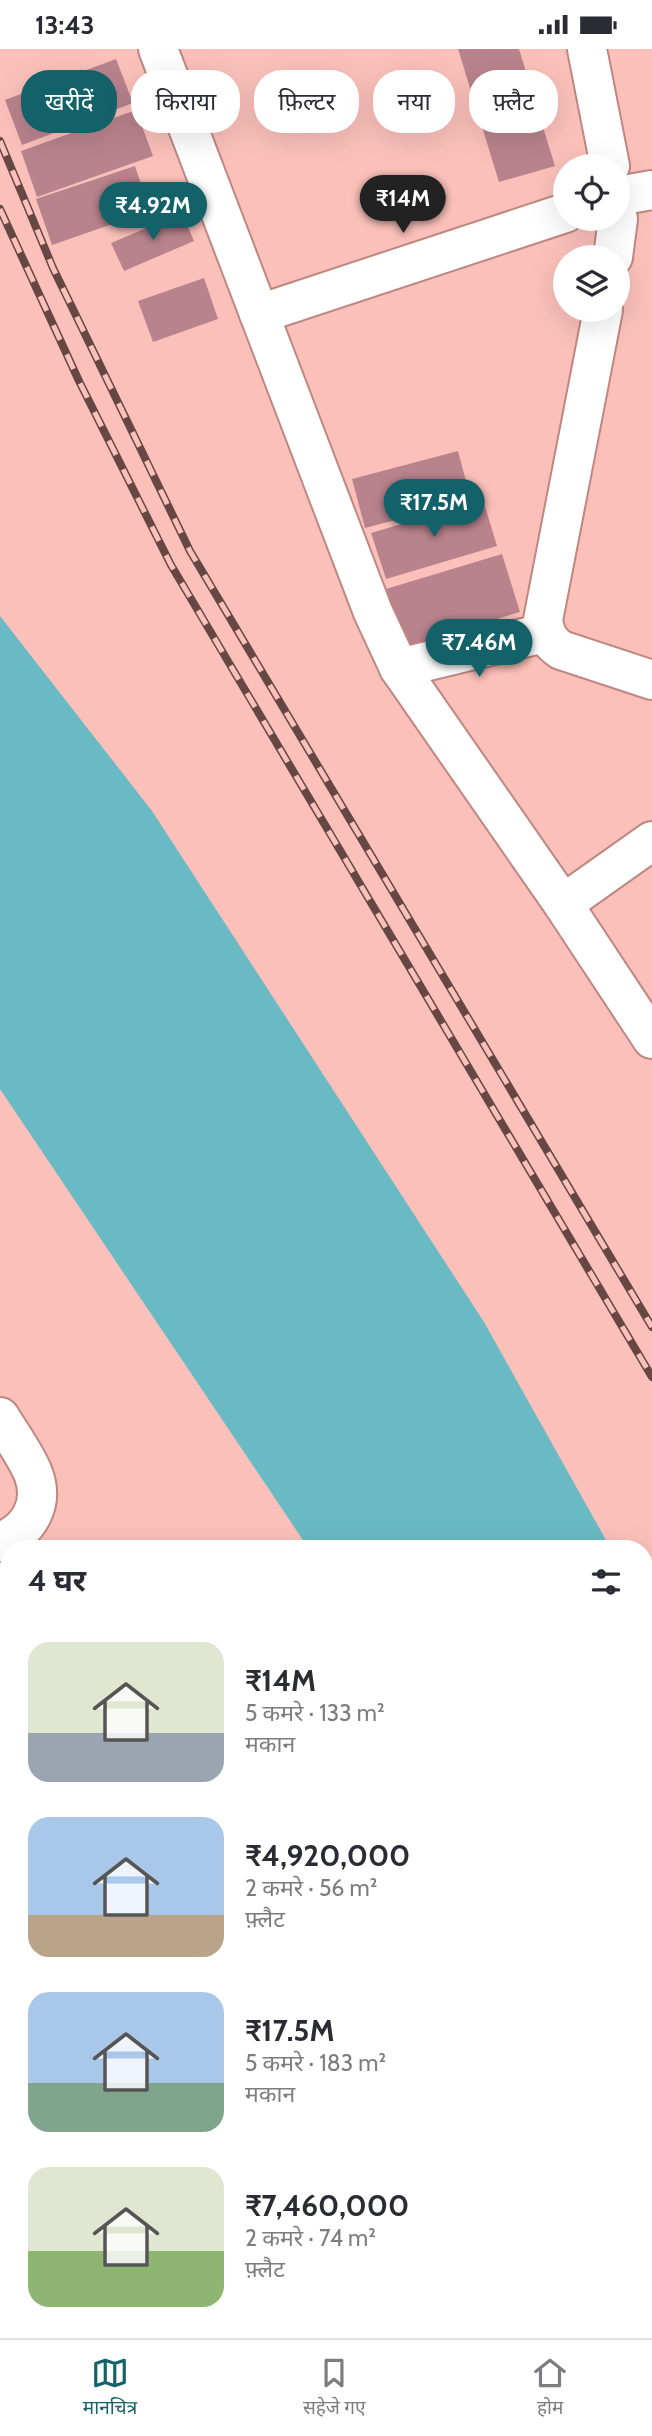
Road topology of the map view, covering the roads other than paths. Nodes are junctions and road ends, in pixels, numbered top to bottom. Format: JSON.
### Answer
{"nodes":[{"id":1,"x":158,"y":49,"type":"edge"},
{"id":2,"x":587,"y":49,"type":"edge"},
{"id":3,"x":608,"y":154,"type":"edge"},
{"id":4,"x":652,"y":190,"type":"edge"},
{"id":5,"x":630,"y":194,"type":"edge"},
{"id":6,"x":553,"y":217,"type":"edge"},
{"id":7,"x":260,"y":314,"type":"junction"},
{"id":8,"x":601,"y":322,"type":"edge"},
{"id":9,"x":544,"y":632,"type":"junction"},
{"id":10,"x":399,"y":668,"type":"junction"},
{"id":11,"x":652,"y":680,"type":"edge"},
{"id":12,"x":652,"y":841,"type":"edge"},
{"id":13,"x":563,"y":904,"type":"junction"},
{"id":14,"x":652,"y":1039,"type":"edge"},
{"id":15,"x":0,"y":1416,"type":"edge"},
{"id":16,"x":6,"y":1540,"type":"edge"}],
"edges":[{"from":1,"to":7,"type":"street"},
{"from":2,"to":3,"type":"street"},
{"from":4,"to":5,"type":"street"},
{"from":6,"to":7,"type":"street"},
{"from":7,"to":10,"type":"street"},
{"from":8,"to":9,"type":"street"},
{"from":9,"to":10,"type":"street"},
{"from":9,"to":11,"type":"street"},
{"from":10,"to":13,"type":"street"},
{"from":12,"to":13,"type":"street"},
{"from":13,"to":14,"type":"street"},
{"from":15,"to":16,"type":"street"}]}
